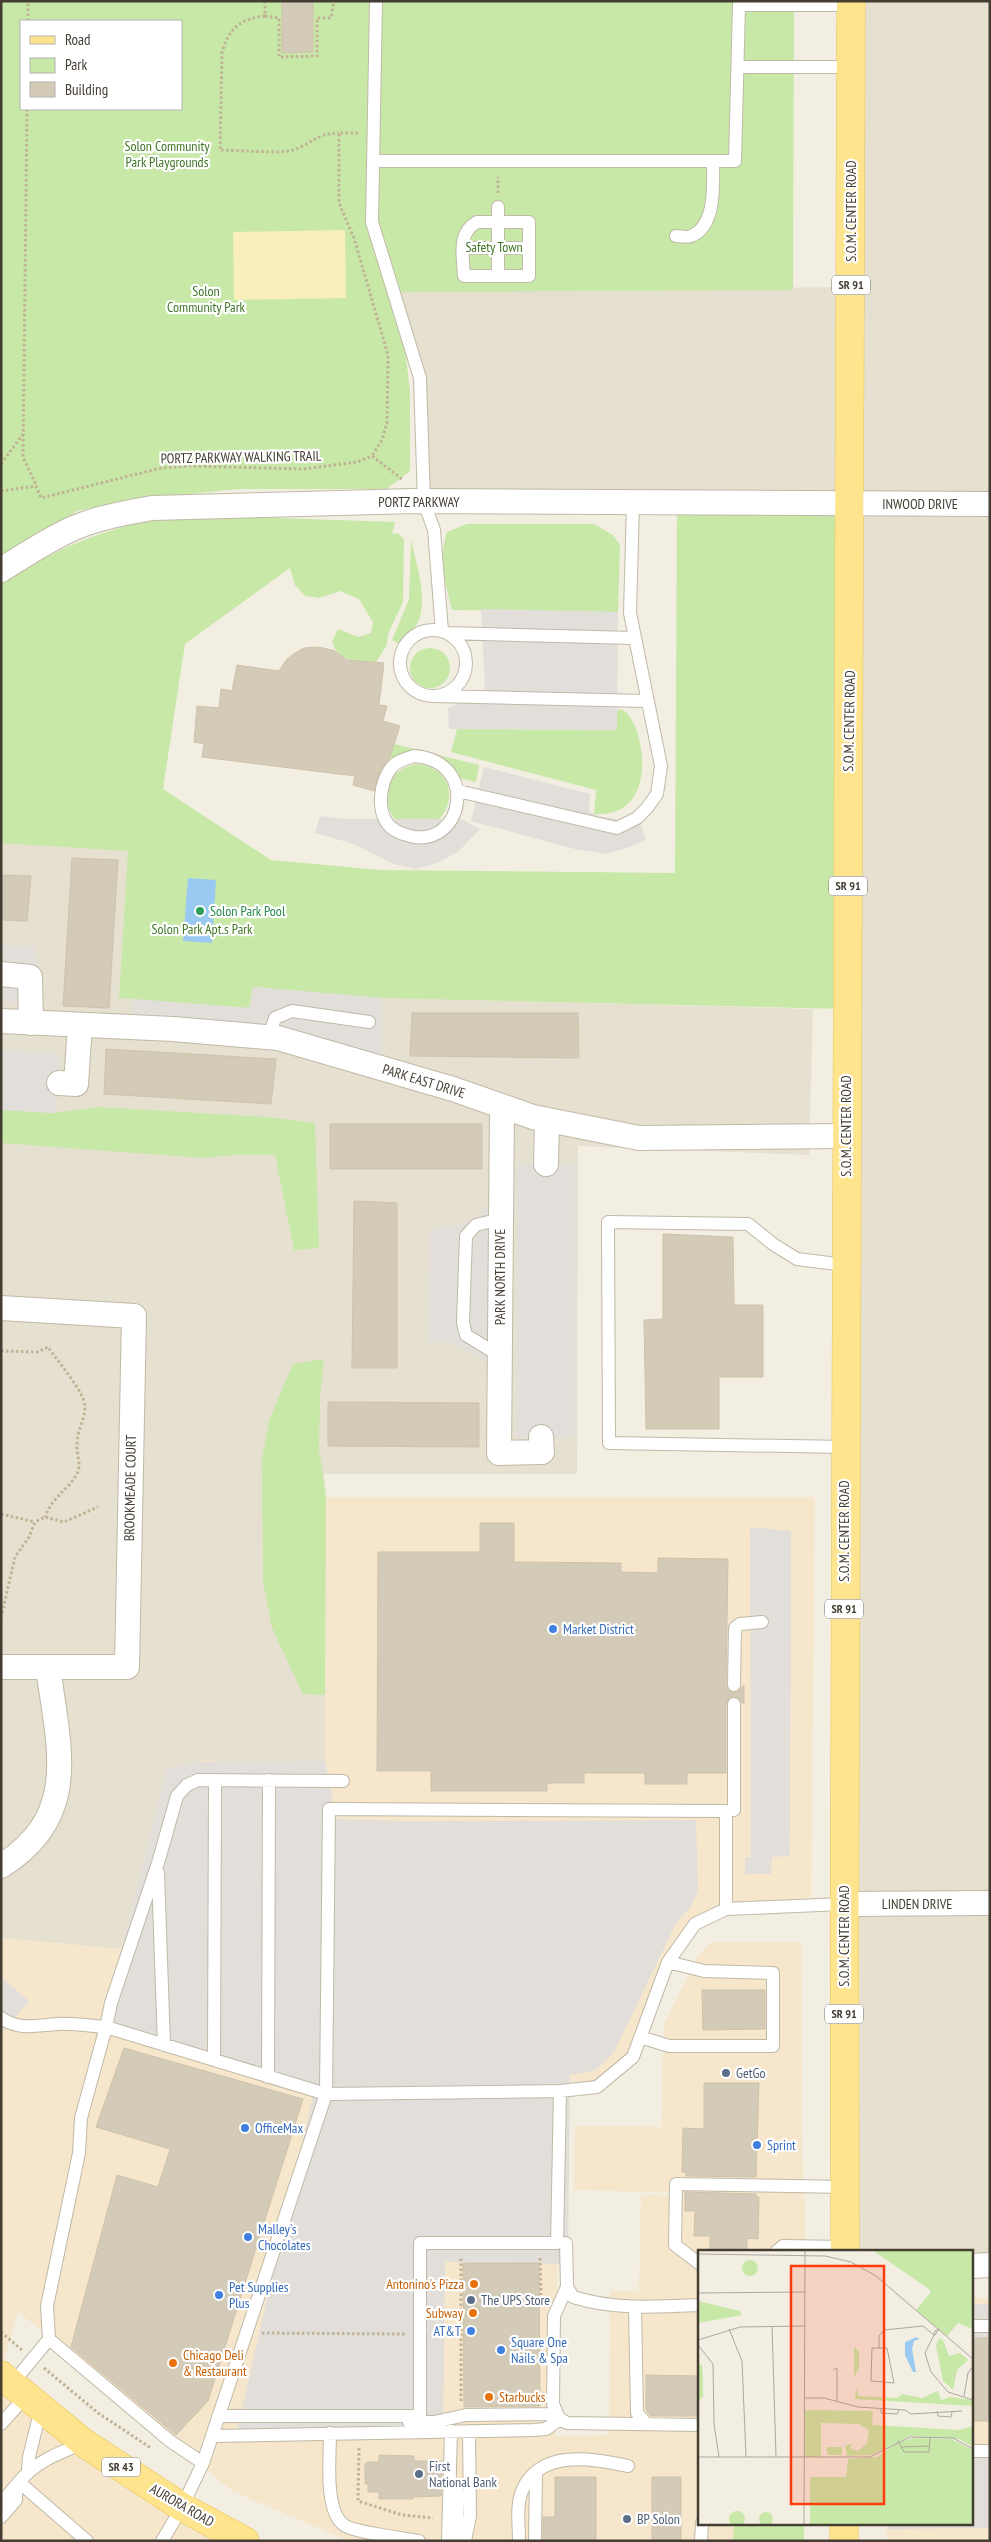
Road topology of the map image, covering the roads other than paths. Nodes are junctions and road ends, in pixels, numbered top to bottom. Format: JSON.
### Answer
{"nodes":[{"id":1,"x":376,"y":1,"type":"edge"},
{"id":2,"x":739,"y":3,"type":"edge"},
{"id":3,"x":851,"y":3,"type":"edge"},
{"id":4,"x":739,"y":67,"type":"junction"},
{"id":5,"x":851,"y":67,"type":"junction"},
{"id":6,"x":373,"y":161,"type":"junction"},
{"id":7,"x":713,"y":161,"type":"junction"},
{"id":8,"x":498,"y":207,"type":"dead end"},
{"id":9,"x":498,"y":222,"type":"junction"},
{"id":10,"x":676,"y":236,"type":"dead end"},
{"id":11,"x":464,"y":248,"type":"junction"},
{"id":12,"x":498,"y":248,"type":"junction"},
{"id":13,"x":528,"y":248,"type":"junction"},
{"id":14,"x":498,"y":276,"type":"junction"},
{"id":15,"x":424,"y":502,"type":"junction"},
{"id":16,"x":633,"y":503,"type":"junction"},
{"id":17,"x":851,"y":504,"type":"junction"},
{"id":18,"x":990,"y":504,"type":"edge"},
{"id":19,"x":1,"y":570,"type":"edge"},
{"id":20,"x":444,"y":632,"type":"junction"},
{"id":21,"x":633,"y":638,"type":"junction"},
{"id":22,"x":434,"y":696,"type":"junction"},
{"id":23,"x":646,"y":701,"type":"junction"},
{"id":24,"x":458,"y":791,"type":"junction"},
{"id":25,"x":1,"y":974,"type":"edge"},
{"id":26,"x":1,"y":1021,"type":"edge"},
{"id":27,"x":369,"y":1022,"type":"dead end"},
{"id":28,"x":30,"y":1023,"type":"junction"},
{"id":29,"x":80,"y":1024,"type":"junction"},
{"id":30,"x":269,"y":1037,"type":"junction"},
{"id":31,"x":59,"y":1083,"type":"dead end"},
{"id":32,"x":502,"y":1106,"type":"junction"},
{"id":33,"x":547,"y":1120,"type":"junction"},
{"id":34,"x":845,"y":1136,"type":"junction"},
{"id":35,"x":546,"y":1164,"type":"dead end"},
{"id":36,"x":501,"y":1219,"type":"junction"},
{"id":37,"x":845,"y":1265,"type":"junction"},
{"id":38,"x":1,"y":1308,"type":"edge"},
{"id":39,"x":500,"y":1356,"type":"junction"},
{"id":40,"x":541,"y":1437,"type":"dead end"},
{"id":41,"x":844,"y":1447,"type":"junction"},
{"id":42,"x":762,"y":1622,"type":"dead end"},
{"id":43,"x":48,"y":1666,"type":"junction"},
{"id":44,"x":1,"y":1667,"type":"edge"},
{"id":45,"x":734,"y":1686,"type":"dead end"},
{"id":46,"x":734,"y":1704,"type":"dead end"},
{"id":47,"x":215,"y":1780,"type":"junction"},
{"id":48,"x":269,"y":1780,"type":"junction"},
{"id":49,"x":343,"y":1781,"type":"dead end"},
{"id":50,"x":734,"y":1810,"type":"dead end"},
{"id":51,"x":158,"y":1863,"type":"junction"},
{"id":52,"x":1,"y":1866,"type":"edge"},
{"id":53,"x":990,"y":1903,"type":"edge"},
{"id":54,"x":843,"y":1904,"type":"junction"},
{"id":55,"x":726,"y":1909,"type":"junction"},
{"id":56,"x":668,"y":1962,"type":"junction"},
{"id":57,"x":1,"y":2018,"type":"edge"},
{"id":58,"x":106,"y":2027,"type":"junction"},
{"id":59,"x":640,"y":2037,"type":"junction"},
{"id":60,"x":164,"y":2045,"type":"junction"},
{"id":61,"x":214,"y":2060,"type":"junction"},
{"id":62,"x":268,"y":2077,"type":"junction"},
{"id":63,"x":560,"y":2091,"type":"junction"},
{"id":64,"x":326,"y":2094,"type":"junction"},
{"id":65,"x":844,"y":2187,"type":"junction"},
{"id":66,"x":566,"y":2243,"type":"dead end"},
{"id":67,"x":780,"y":2248,"type":"edge"},
{"id":68,"x":845,"y":2249,"type":"edge"},
{"id":69,"x":698,"y":2263,"type":"edge"},
{"id":70,"x":974,"y":2266,"type":"edge"},
{"id":71,"x":990,"y":2266,"type":"edge"},
{"id":72,"x":567,"y":2287,"type":"junction"},
{"id":73,"x":698,"y":2304,"type":"edge"},
{"id":74,"x":635,"y":2307,"type":"junction"},
{"id":75,"x":974,"y":2326,"type":"edge"},
{"id":76,"x":990,"y":2326,"type":"edge"},
{"id":77,"x":49,"y":2339,"type":"junction"},
{"id":78,"x":20,"y":2391,"type":"edge"},
{"id":79,"x":558,"y":2416,"type":"junction"},
{"id":80,"x":218,"y":2419,"type":"junction"},
{"id":81,"x":1,"y":2424,"type":"edge"},
{"id":82,"x":646,"y":2424,"type":"junction"},
{"id":83,"x":698,"y":2424,"type":"edge"},
{"id":84,"x":459,"y":2431,"type":"junction"},
{"id":85,"x":330,"y":2434,"type":"junction"},
{"id":86,"x":212,"y":2436,"type":"junction"},
{"id":87,"x":84,"y":2443,"type":"junction"},
{"id":88,"x":974,"y":2451,"type":"edge"},
{"id":89,"x":990,"y":2451,"type":"edge"},
{"id":90,"x":203,"y":2462,"type":"junction"},
{"id":91,"x":628,"y":2466,"type":"dead end"},
{"id":92,"x":28,"y":2470,"type":"junction"},
{"id":93,"x":536,"y":2472,"type":"junction"},
{"id":94,"x":17,"y":2484,"type":"junction"},
{"id":95,"x":1,"y":2503,"type":"edge"},
{"id":96,"x":182,"y":2507,"type":"junction"},
{"id":97,"x":1,"y":2517,"type":"edge"},
{"id":98,"x":702,"y":2524,"type":"edge"},
{"id":99,"x":844,"y":2524,"type":"edge"},
{"id":100,"x":87,"y":2541,"type":"edge"},
{"id":101,"x":162,"y":2541,"type":"edge"},
{"id":102,"x":245,"y":2541,"type":"edge"},
{"id":103,"x":418,"y":2541,"type":"edge"},
{"id":104,"x":448,"y":2541,"type":"edge"},
{"id":105,"x":457,"y":2541,"type":"edge"},
{"id":106,"x":466,"y":2541,"type":"edge"},
{"id":107,"x":519,"y":2541,"type":"edge"},
{"id":108,"x":535,"y":2541,"type":"edge"},
{"id":109,"x":701,"y":2541,"type":"edge"},
{"id":110,"x":844,"y":2541,"type":"edge"}],
"edges":[{"from":1,"to":6,"type":"lane"},
{"from":2,"to":3,"type":"lane"},
{"from":2,"to":4,"type":"lane"},
{"from":3,"to":5,"type":"main road","name":"S.O.M. CENTER ROAD","number":"SR 91"},
{"from":4,"to":5,"type":"lane"},
{"from":4,"to":7,"type":"lane"},
{"from":5,"to":17,"type":"main road","name":"S.O.M. CENTER ROAD","number":"SR 91"},
{"from":6,"to":7,"type":"lane"},
{"from":6,"to":15,"type":"lane"},
{"from":7,"to":10,"type":"lane"},
{"from":8,"to":9,"type":"lane"},
{"from":9,"to":11,"type":"lane"},
{"from":9,"to":12,"type":"lane"},
{"from":9,"to":13,"type":"lane"},
{"from":11,"to":12,"type":"lane"},
{"from":11,"to":14,"type":"lane"},
{"from":12,"to":13,"type":"lane"},
{"from":12,"to":14,"type":"lane"},
{"from":13,"to":14,"type":"lane"},
{"from":15,"to":16,"type":"street","name":"PORTZ PARKWAY"},
{"from":15,"to":19,"type":"street","name":"PORTZ PARKWAY"},
{"from":15,"to":20,"type":"lane"},
{"from":16,"to":17,"type":"street","name":"PORTZ PARKWAY"},
{"from":16,"to":21,"type":"lane"},
{"from":17,"to":18,"type":"street","name":"INWOOD DRIVE"},
{"from":17,"to":34,"type":"main road","name":"S.O.M. CENTER ROAD","number":"SR 91"},
{"from":20,"to":21,"type":"lane"},
{"from":20,"to":22,"type":"lane"},
{"from":20,"to":22,"type":"lane"},
{"from":21,"to":23,"type":"lane"},
{"from":22,"to":23,"type":"lane"},
{"from":23,"to":24,"type":"lane"},
{"from":24,"to":24,"type":"lane"},
{"from":25,"to":28,"type":"street"},
{"from":26,"to":28,"type":"street","name":"PARK EAST DRIVE"},
{"from":27,"to":30,"type":"lane"},
{"from":28,"to":29,"type":"street","name":"PARK EAST DRIVE"},
{"from":29,"to":30,"type":"street","name":"PARK EAST DRIVE"},
{"from":29,"to":31,"type":"street"},
{"from":30,"to":32,"type":"street","name":"PARK EAST DRIVE"},
{"from":32,"to":33,"type":"street","name":"PARK EAST DRIVE"},
{"from":32,"to":36,"type":"street","name":"PARK NORTH DRIVE"},
{"from":33,"to":34,"type":"street","name":"PARK EAST DRIVE"},
{"from":33,"to":35,"type":"street"},
{"from":34,"to":37,"type":"main road","name":"S.O.M. CENTER ROAD","number":"SR 91"},
{"from":36,"to":39,"type":"street","name":"PARK NORTH DRIVE"},
{"from":36,"to":39,"type":"lane"},
{"from":37,"to":41,"type":"main road","name":"S.O.M. CENTER ROAD","number":"SR 91"},
{"from":37,"to":41,"type":"lane"},
{"from":38,"to":43,"type":"street","name":"BROOKMEADE COURT"},
{"from":39,"to":40,"type":"street","name":"PARK NORTH DRIVE"},
{"from":41,"to":54,"type":"main road","name":"S.O.M. CENTER ROAD","number":"SR 91"},
{"from":42,"to":45,"type":"lane"},
{"from":43,"to":44,"type":"street","name":"BROOKMEADE COURT"},
{"from":43,"to":52,"type":"street"},
{"from":46,"to":50,"type":"lane"},
{"from":47,"to":48,"type":"lane"},
{"from":47,"to":51,"type":"lane"},
{"from":47,"to":61,"type":"lane"},
{"from":48,"to":49,"type":"lane"},
{"from":48,"to":62,"type":"lane"},
{"from":51,"to":58,"type":"lane"},
{"from":51,"to":60,"type":"lane"},
{"from":53,"to":54,"type":"street","name":"LINDEN DRIVE"},
{"from":54,"to":55,"type":"lane"},
{"from":54,"to":65,"type":"main road","name":"S.O.M. CENTER ROAD","number":"SR 91"},
{"from":55,"to":56,"type":"lane"},
{"from":55,"to":64,"type":"lane"},
{"from":56,"to":59,"type":"lane"},
{"from":56,"to":59,"type":"lane"},
{"from":57,"to":58,"type":"lane"},
{"from":58,"to":60,"type":"lane"},
{"from":58,"to":77,"type":"lane"},
{"from":59,"to":63,"type":"lane"},
{"from":60,"to":61,"type":"lane"},
{"from":61,"to":62,"type":"lane"},
{"from":62,"to":64,"type":"lane"},
{"from":63,"to":64,"type":"lane"},
{"from":63,"to":80,"type":"lane"},
{"from":64,"to":80,"type":"lane"},
{"from":65,"to":68,"type":"main road","name":"S.O.M. CENTER ROAD","number":"SR 91"},
{"from":65,"to":69,"type":"lane"},
{"from":66,"to":72,"type":"lane"},
{"from":67,"to":68,"type":"lane"},
{"from":70,"to":71,"type":"street"},
{"from":72,"to":74,"type":"lane"},
{"from":72,"to":79,"type":"lane"},
{"from":73,"to":74,"type":"lane"},
{"from":74,"to":82,"type":"lane"},
{"from":75,"to":76,"type":"lane"},
{"from":77,"to":78,"type":"lane"},
{"from":77,"to":90,"type":"lane"},
{"from":78,"to":81,"type":"lane"},
{"from":78,"to":87,"type":"main road","name":"AURORA ROAD","number":"SR 43"},
{"from":78,"to":92,"type":"lane"},
{"from":79,"to":80,"type":"lane"},
{"from":79,"to":82,"type":"lane"},
{"from":79,"to":84,"type":"lane"},
{"from":80,"to":86,"type":"lane"},
{"from":82,"to":83,"type":"lane"},
{"from":84,"to":85,"type":"lane"},
{"from":84,"to":104,"type":"lane"},
{"from":84,"to":105,"type":"lane"},
{"from":84,"to":106,"type":"lane"},
{"from":85,"to":86,"type":"lane"},
{"from":85,"to":103,"type":"lane"},
{"from":86,"to":90,"type":"lane"},
{"from":87,"to":92,"type":"lane"},
{"from":87,"to":96,"type":"main road","name":"AURORA ROAD","number":"SR 43"},
{"from":88,"to":89,"type":"lane"},
{"from":90,"to":96,"type":"lane"},
{"from":91,"to":93,"type":"lane"},
{"from":92,"to":94,"type":"lane"},
{"from":93,"to":107,"type":"lane"},
{"from":93,"to":108,"type":"lane"},
{"from":94,"to":95,"type":"lane"},
{"from":94,"to":97,"type":"lane"},
{"from":94,"to":100,"type":"lane"},
{"from":96,"to":101,"type":"lane"},
{"from":96,"to":102,"type":"main road","name":"AURORA ROAD","number":"SR 43"},
{"from":98,"to":109,"type":"lane"},
{"from":99,"to":110,"type":"main road"}]}
